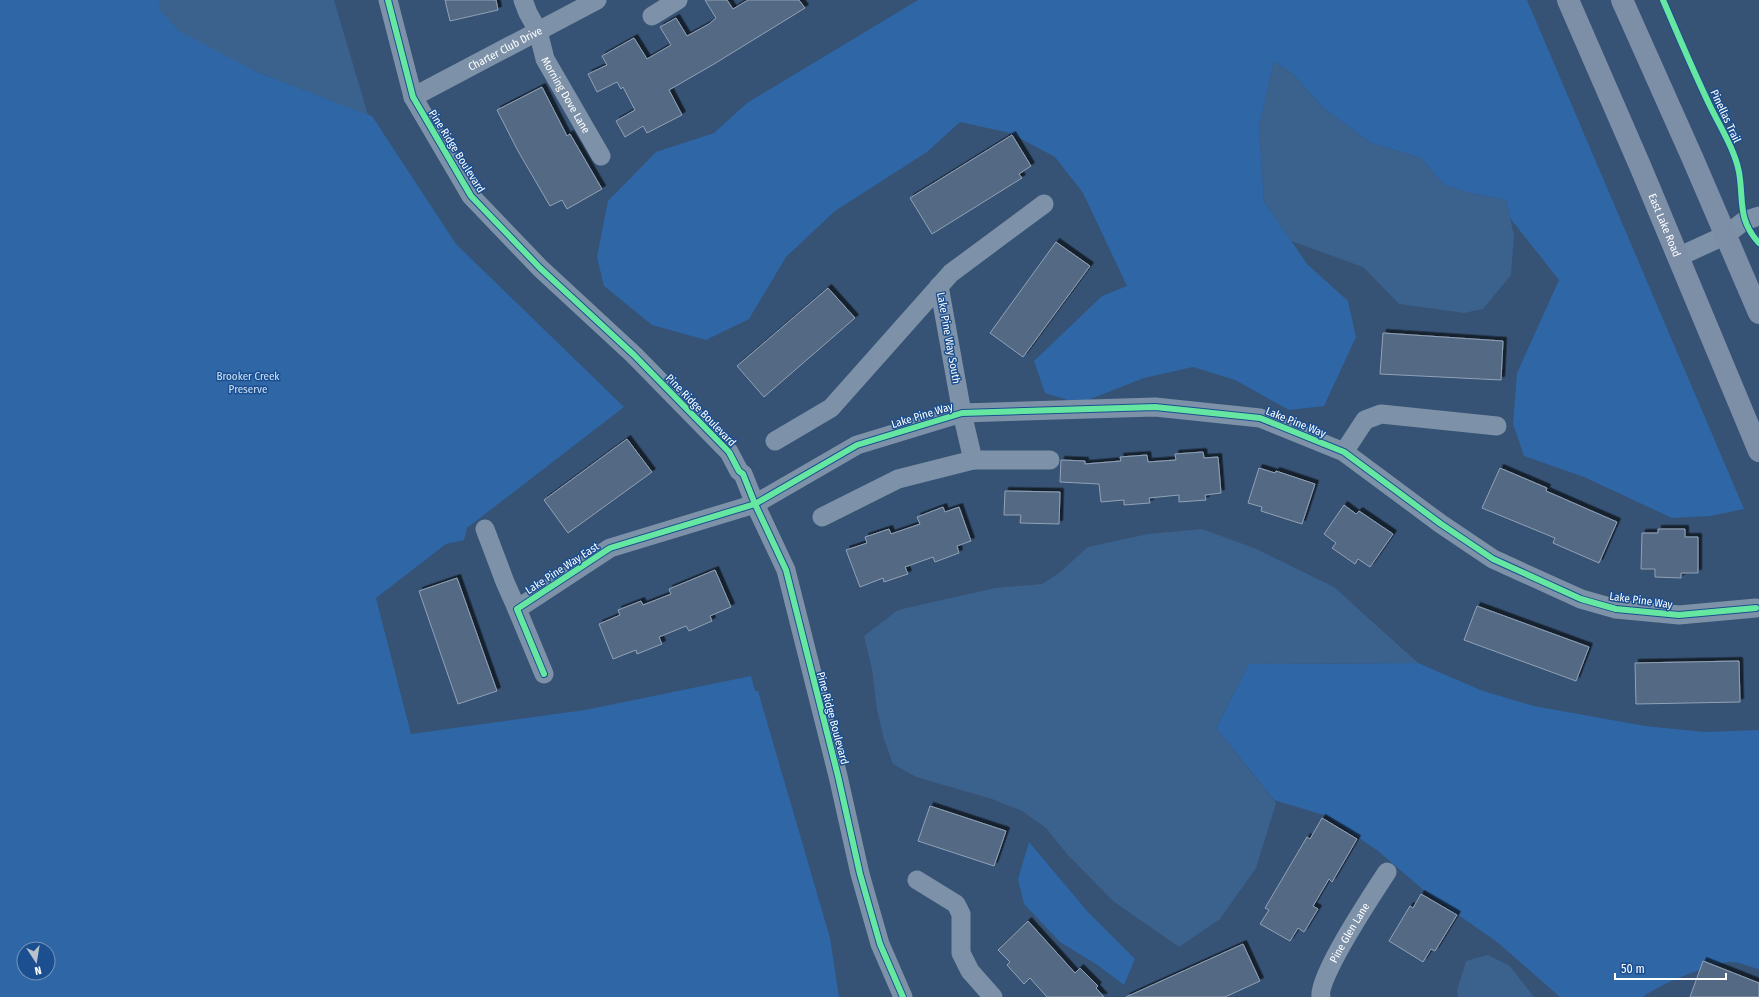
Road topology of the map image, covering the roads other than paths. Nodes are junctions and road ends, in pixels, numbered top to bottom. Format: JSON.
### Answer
{"nodes":[{"id":1,"x":388,"y":0,"type":"edge"},
{"id":2,"x":523,"y":0,"type":"edge"},
{"id":3,"x":597,"y":0,"type":"edge"},
{"id":4,"x":678,"y":0,"type":"edge"},
{"id":5,"x":1568,"y":0,"type":"edge"},
{"id":6,"x":1622,"y":0,"type":"edge"},
{"id":7,"x":652,"y":16,"type":"dead end"},
{"id":8,"x":538,"y":31,"type":"junction"},
{"id":9,"x":413,"y":97,"type":"junction"},
{"id":10,"x":601,"y":156,"type":"dead end"},
{"id":11,"x":1044,"y":204,"type":"dead end"},
{"id":12,"x":1759,"y":216,"type":"edge"},
{"id":13,"x":1726,"y":235,"type":"junction"},
{"id":14,"x":1678,"y":257,"type":"junction"},
{"id":15,"x":940,"y":286,"type":"junction"},
{"id":16,"x":1759,"y":313,"type":"edge"},
{"id":17,"x":962,"y":413,"type":"junction"},
{"id":18,"x":1497,"y":426,"type":"dead end"},
{"id":19,"x":775,"y":440,"type":"dead end"},
{"id":20,"x":1759,"y":450,"type":"edge"},
{"id":21,"x":1344,"y":452,"type":"junction"},
{"id":22,"x":973,"y":460,"type":"junction"},
{"id":23,"x":1050,"y":460,"type":"dead end"},
{"id":24,"x":755,"y":504,"type":"junction"},
{"id":25,"x":822,"y":517,"type":"dead end"},
{"id":26,"x":485,"y":529,"type":"dead end"},
{"id":27,"x":1756,"y":608,"type":"dead end"},
{"id":28,"x":517,"y":609,"type":"junction"},
{"id":29,"x":544,"y":674,"type":"dead end"},
{"id":30,"x":1387,"y":872,"type":"dead end"},
{"id":31,"x":917,"y":880,"type":"dead end"},
{"id":32,"x":903,"y":997,"type":"edge"},
{"id":33,"x":993,"y":997,"type":"edge"},
{"id":34,"x":1321,"y":997,"type":"edge"}],
"edges":[{"from":1,"to":9,"type":"street","name":"Pine Ridge Boulevard"},
{"from":2,"to":8,"type":"street","name":"Morning Dove Lane"},
{"from":3,"to":8,"type":"street","name":"Charter Club Drive"},
{"from":4,"to":7,"type":"street"},
{"from":5,"to":14,"type":"main road","name":"East Lake Road"},
{"from":6,"to":13,"type":"main road"},
{"from":8,"to":9,"type":"street","name":"Charter Club Drive"},
{"from":8,"to":10,"type":"street","name":"Morning Dove Lane"},
{"from":9,"to":24,"type":"street","name":"Pine Ridge Boulevard"},
{"from":11,"to":15,"type":"street"},
{"from":12,"to":13,"type":"street"},
{"from":13,"to":14,"type":"street"},
{"from":13,"to":16,"type":"main road"},
{"from":14,"to":20,"type":"main road","name":"East Lake Road"},
{"from":15,"to":17,"type":"street","name":"Lake Pine Way South"},
{"from":15,"to":19,"type":"street"},
{"from":17,"to":21,"type":"street","name":"Lake Pine Way"},
{"from":17,"to":22,"type":"street","name":"Lake Pine Way South"},
{"from":17,"to":24,"type":"street","name":"Lake Pine Way"},
{"from":18,"to":21,"type":"street"},
{"from":21,"to":27,"type":"street","name":"Lake Pine Way"},
{"from":22,"to":23,"type":"street"},
{"from":22,"to":25,"type":"street"},
{"from":24,"to":28,"type":"street","name":"Lake Pine Way East"},
{"from":24,"to":32,"type":"street","name":"Pine Ridge Boulevard"},
{"from":26,"to":28,"type":"street"},
{"from":28,"to":29,"type":"street"},
{"from":30,"to":34,"type":"street","name":"Pine Glen Lane"},
{"from":31,"to":33,"type":"street"}]}
